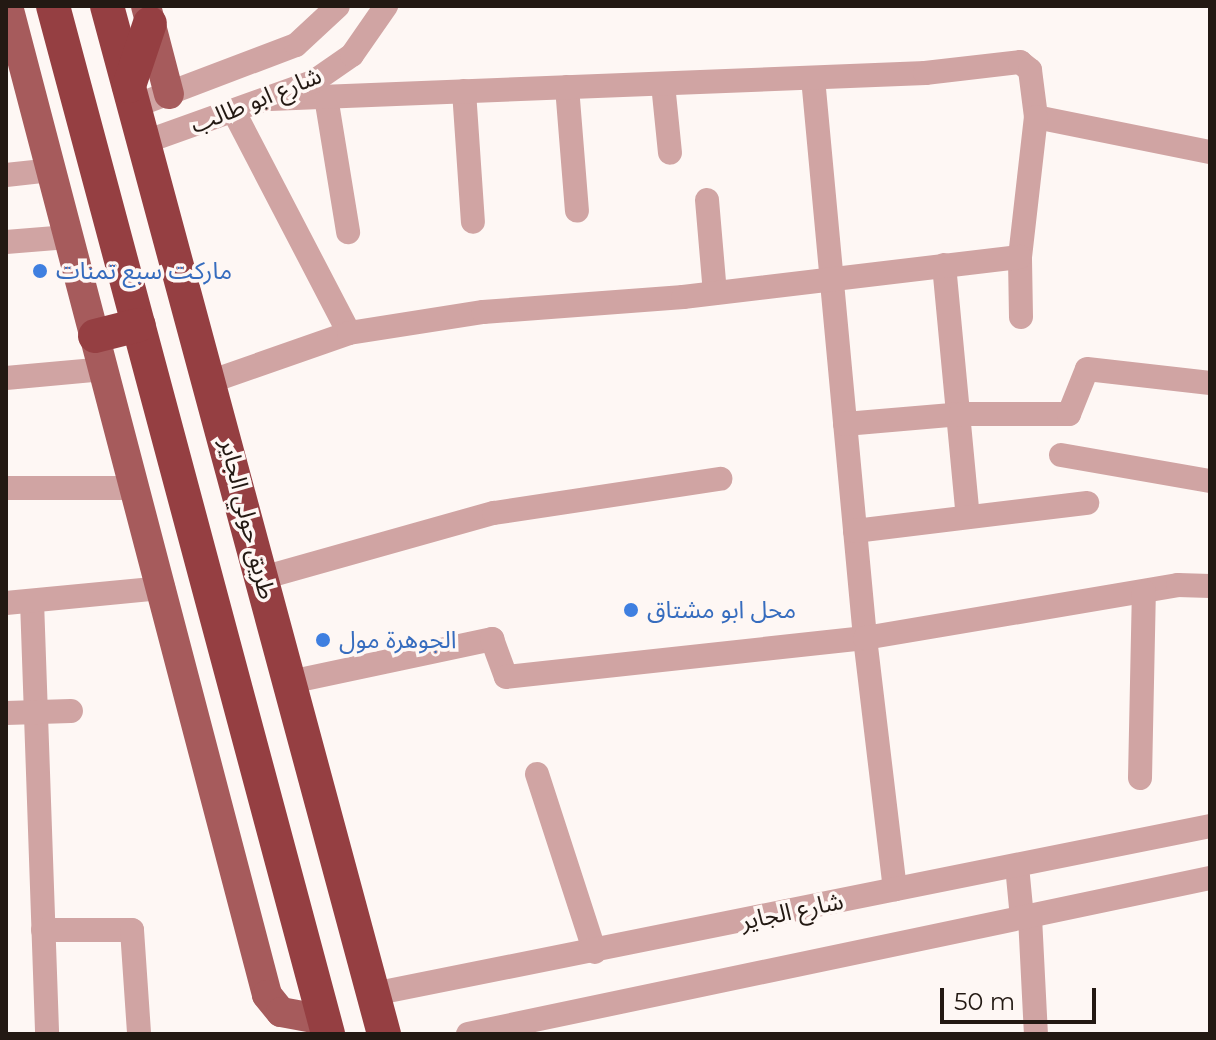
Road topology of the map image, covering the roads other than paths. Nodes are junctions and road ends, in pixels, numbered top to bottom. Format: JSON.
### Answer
{"nodes":[{"id":1,"x":8,"y":6,"type":"edge"},
{"id":2,"x":53,"y":6,"type":"edge"},
{"id":3,"x":107,"y":6,"type":"edge"},
{"id":4,"x":338,"y":6,"type":"edge"},
{"id":5,"x":386,"y":6,"type":"edge"},
{"id":6,"x":148,"y":14,"type":"edge"},
{"id":7,"x":813,"y":78,"type":"junction"},
{"id":8,"x":207,"y":82,"type":"junction"},
{"id":9,"x":663,"y":84,"type":"junction"},
{"id":10,"x":567,"y":87,"type":"junction"},
{"id":11,"x":464,"y":91,"type":"junction"},
{"id":12,"x":169,"y":94,"type":"junction"},
{"id":13,"x":132,"y":96,"type":"junction"},
{"id":14,"x":326,"y":97,"type":"junction"},
{"id":15,"x":270,"y":99,"type":"junction"},
{"id":16,"x":226,"y":115,"type":"junction"},
{"id":17,"x":1036,"y":117,"type":"junction"},
{"id":18,"x":145,"y":142,"type":"junction"},
{"id":19,"x":1210,"y":152,"type":"edge"},
{"id":20,"x":670,"y":153,"type":"dead end"},
{"id":21,"x":51,"y":170,"type":"junction"},
{"id":22,"x":6,"y":175,"type":"edge"},
{"id":23,"x":707,"y":200,"type":"dead end"},
{"id":24,"x":577,"y":211,"type":"dead end"},
{"id":25,"x":473,"y":222,"type":"dead end"},
{"id":26,"x":348,"y":232,"type":"dead end"},
{"id":27,"x":68,"y":237,"type":"junction"},
{"id":28,"x":6,"y":242,"type":"edge"},
{"id":29,"x":1020,"y":257,"type":"junction"},
{"id":30,"x":944,"y":265,"type":"junction"},
{"id":31,"x":832,"y":278,"type":"junction"},
{"id":32,"x":715,"y":293,"type":"junction"},
{"id":33,"x":1021,"y":317,"type":"dead end"},
{"id":34,"x":139,"y":325,"type":"junction"},
{"id":35,"x":349,"y":333,"type":"junction"},
{"id":36,"x":95,"y":336,"type":"junction"},
{"id":37,"x":104,"y":369,"type":"junction"},
{"id":38,"x":6,"y":378,"type":"edge"},
{"id":39,"x":212,"y":381,"type":"junction"},
{"id":40,"x":1210,"y":383,"type":"edge"},
{"id":41,"x":961,"y":414,"type":"junction"},
{"id":42,"x":845,"y":424,"type":"junction"},
{"id":43,"x":1061,"y":455,"type":"dead end"},
{"id":44,"x":720,"y":479,"type":"dead end"},
{"id":45,"x":1210,"y":481,"type":"edge"},
{"id":46,"x":6,"y":488,"type":"edge"},
{"id":47,"x":136,"y":488,"type":"junction"},
{"id":48,"x":1087,"y":503,"type":"dead end"},
{"id":49,"x":968,"y":517,"type":"junction"},
{"id":50,"x":855,"y":531,"type":"junction"},
{"id":51,"x":262,"y":578,"type":"junction"},
{"id":52,"x":1210,"y":586,"type":"edge"},
{"id":53,"x":163,"y":588,"type":"junction"},
{"id":54,"x":1144,"y":592,"type":"junction"},
{"id":55,"x":32,"y":601,"type":"junction"},
{"id":56,"x":6,"y":603,"type":"edge"},
{"id":57,"x":865,"y":638,"type":"junction"},
{"id":58,"x":290,"y":682,"type":"junction"},
{"id":59,"x":71,"y":711,"type":"dead end"},
{"id":60,"x":35,"y":712,"type":"junction"},
{"id":61,"x":6,"y":713,"type":"edge"},
{"id":62,"x":537,"y":774,"type":"dead end"},
{"id":63,"x":1140,"y":778,"type":"dead end"},
{"id":64,"x":1210,"y":826,"type":"edge"},
{"id":65,"x":1017,"y":866,"type":"junction"},
{"id":66,"x":1210,"y":878,"type":"edge"},
{"id":67,"x":895,"y":889,"type":"junction"},
{"id":68,"x":1026,"y":918,"type":"junction"},
{"id":69,"x":43,"y":930,"type":"junction"},
{"id":70,"x":595,"y":952,"type":"junction"},
{"id":71,"x":373,"y":994,"type":"junction"},
{"id":72,"x":282,"y":1023,"type":"edge"},
{"id":73,"x":326,"y":1027,"type":"edge"},
{"id":74,"x":47,"y":1034,"type":"edge"},
{"id":75,"x":139,"y":1034,"type":"edge"},
{"id":76,"x":384,"y":1034,"type":"edge"},
{"id":77,"x":468,"y":1034,"type":"edge"},
{"id":78,"x":1036,"y":1034,"type":"edge"}],
"edges":[{"from":1,"to":21,"type":"main road"},
{"from":2,"to":34,"type":"highway"},
{"from":3,"to":13,"type":"highway","name":"طريق حولي الجاير"},
{"from":4,"to":8,"type":"street","name":"شارع ابو طالب"},
{"from":5,"to":15,"type":"street","name":"شارع ابو طالب"},
{"from":6,"to":12,"type":"main road"},
{"from":6,"to":13,"type":"highway"},
{"from":7,"to":9,"type":"street"},
{"from":7,"to":17,"type":"street"},
{"from":7,"to":31,"type":"street"},
{"from":8,"to":12,"type":"street","name":"شارع ابو طالب"},
{"from":8,"to":16,"type":"street"},
{"from":9,"to":10,"type":"street"},
{"from":9,"to":20,"type":"street"},
{"from":10,"to":11,"type":"street"},
{"from":10,"to":24,"type":"street"},
{"from":11,"to":14,"type":"street"},
{"from":11,"to":25,"type":"street"},
{"from":12,"to":13,"type":"street","name":"شارع ابو طالب"},
{"from":13,"to":18,"type":"highway","name":"طريق حولي الجاير"},
{"from":14,"to":15,"type":"street"},
{"from":14,"to":26,"type":"street"},
{"from":15,"to":16,"type":"street","name":"شارع ابو طالب"},
{"from":16,"to":18,"type":"street","name":"شارع ابو طالب"},
{"from":16,"to":35,"type":"street"},
{"from":17,"to":19,"type":"street"},
{"from":17,"to":29,"type":"street"},
{"from":18,"to":39,"type":"highway","name":"طريق حولي الجاير"},
{"from":21,"to":22,"type":"street"},
{"from":21,"to":27,"type":"main road"},
{"from":23,"to":32,"type":"street"},
{"from":27,"to":28,"type":"street"},
{"from":27,"to":36,"type":"main road"},
{"from":29,"to":30,"type":"street"},
{"from":29,"to":33,"type":"street"},
{"from":30,"to":31,"type":"street"},
{"from":30,"to":41,"type":"street"},
{"from":31,"to":32,"type":"street"},
{"from":31,"to":42,"type":"street"},
{"from":32,"to":35,"type":"street"},
{"from":34,"to":36,"type":"highway"},
{"from":34,"to":73,"type":"highway"},
{"from":35,"to":39,"type":"street"},
{"from":36,"to":37,"type":"main road"},
{"from":37,"to":38,"type":"street"},
{"from":37,"to":47,"type":"main road"},
{"from":39,"to":51,"type":"highway","name":"طريق حولي الجاير"},
{"from":40,"to":41,"type":"street"},
{"from":41,"to":42,"type":"street"},
{"from":41,"to":49,"type":"street"},
{"from":42,"to":50,"type":"street"},
{"from":43,"to":45,"type":"street"},
{"from":44,"to":51,"type":"street"},
{"from":46,"to":47,"type":"street"},
{"from":47,"to":53,"type":"main road"},
{"from":48,"to":49,"type":"street"},
{"from":49,"to":50,"type":"street"},
{"from":50,"to":57,"type":"street"},
{"from":51,"to":58,"type":"highway","name":"طريق حولي الجاير"},
{"from":52,"to":54,"type":"street"},
{"from":53,"to":55,"type":"street"},
{"from":53,"to":72,"type":"main road"},
{"from":54,"to":57,"type":"street"},
{"from":54,"to":63,"type":"street"},
{"from":55,"to":56,"type":"street"},
{"from":55,"to":60,"type":"street"},
{"from":57,"to":58,"type":"street"},
{"from":57,"to":67,"type":"street"},
{"from":58,"to":71,"type":"highway","name":"طريق حولي الجاير"},
{"from":59,"to":60,"type":"street"},
{"from":60,"to":61,"type":"street"},
{"from":60,"to":69,"type":"street"},
{"from":62,"to":70,"type":"street"},
{"from":64,"to":65,"type":"street","name":"شارع الجاير"},
{"from":65,"to":67,"type":"street","name":"شارع الجاير"},
{"from":65,"to":68,"type":"street"},
{"from":66,"to":68,"type":"street"},
{"from":67,"to":70,"type":"street","name":"شارع الجاير"},
{"from":68,"to":77,"type":"street"},
{"from":68,"to":78,"type":"street"},
{"from":69,"to":74,"type":"street"},
{"from":69,"to":75,"type":"street"},
{"from":70,"to":71,"type":"street","name":"شارع الجاير"},
{"from":71,"to":76,"type":"highway","name":"طريق حولي الجاير"},
{"from":72,"to":73,"type":"main road"}]}
